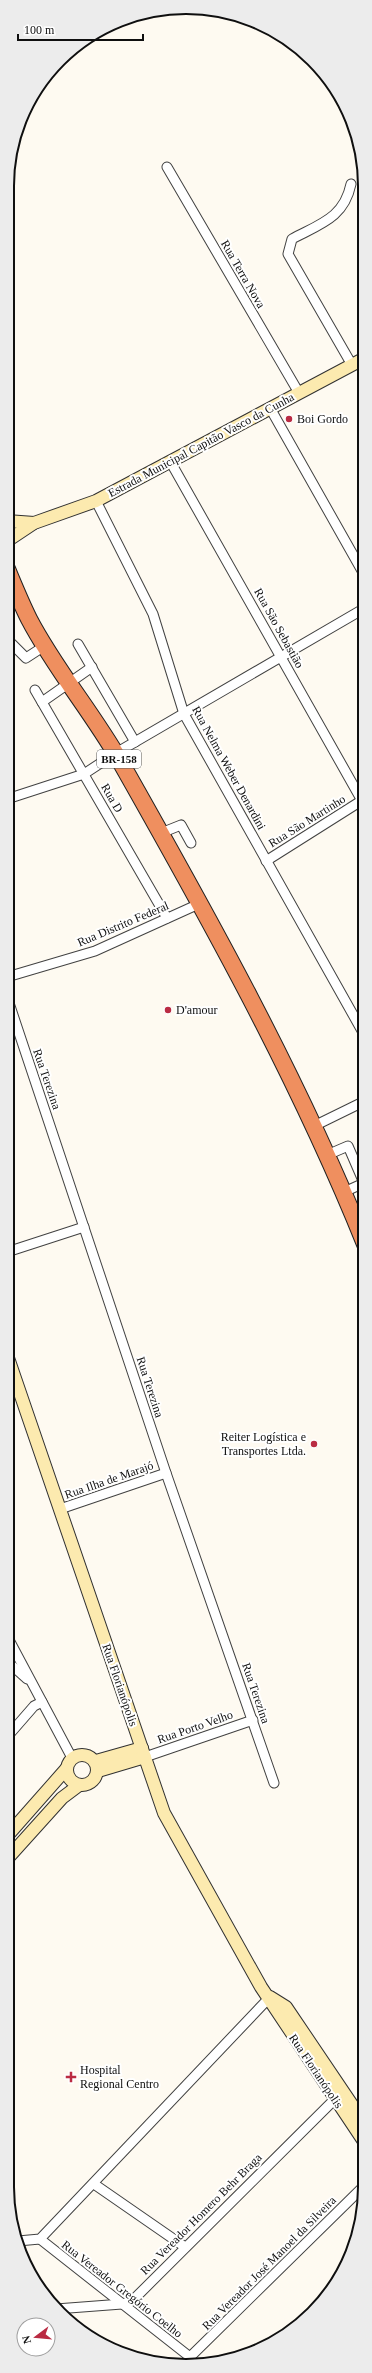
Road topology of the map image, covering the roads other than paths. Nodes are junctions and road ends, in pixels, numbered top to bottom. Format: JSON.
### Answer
{"nodes":[{"id":1,"x":167,"y":167,"type":"dead end"},
{"id":2,"x":351,"y":184,"type":"dead end"},
{"id":3,"x":358,"y":362,"type":"edge"},
{"id":4,"x":352,"y":365,"type":"junction"},
{"id":5,"x":299,"y":393,"type":"junction"},
{"id":6,"x":270,"y":408,"type":"junction"},
{"id":7,"x":170,"y":461,"type":"junction"},
{"id":8,"x":96,"y":501,"type":"junction"},
{"id":9,"x":14,"y":521,"type":"edge"},
{"id":10,"x":34,"y":522,"type":"junction"},
{"id":11,"x":14,"y":536,"type":"edge"},
{"id":12,"x":358,"y":564,"type":"edge"},
{"id":13,"x":14,"y":585,"type":"edge"},
{"id":14,"x":14,"y":605,"type":"edge"},
{"id":15,"x":358,"y":612,"type":"edge"},
{"id":16,"x":29,"y":619,"type":"junction"},
{"id":17,"x":78,"y":644,"type":"dead end"},
{"id":18,"x":14,"y":646,"type":"edge"},
{"id":19,"x":46,"y":646,"type":"junction"},
{"id":20,"x":282,"y":656,"type":"junction"},
{"id":21,"x":92,"y":667,"type":"junction"},
{"id":22,"x":70,"y":683,"type":"junction"},
{"id":23,"x":35,"y":690,"type":"dead end"},
{"id":24,"x":42,"y":702,"type":"junction"},
{"id":25,"x":184,"y":714,"type":"junction"},
{"id":26,"x":135,"y":742,"type":"junction"},
{"id":27,"x":116,"y":753,"type":"junction"},
{"id":28,"x":84,"y":774,"type":"junction"},
{"id":29,"x":358,"y":795,"type":"edge"},
{"id":30,"x":14,"y":797,"type":"edge"},
{"id":31,"x":358,"y":807,"type":"edge"},
{"id":32,"x":161,"y":833,"type":"junction"},
{"id":33,"x":191,"y":843,"type":"dead end"},
{"id":34,"x":266,"y":861,"type":"junction"},
{"id":35,"x":201,"y":903,"type":"junction"},
{"id":36,"x":167,"y":918,"type":"junction"},
{"id":37,"x":14,"y":975,"type":"edge"},
{"id":38,"x":14,"y":1018,"type":"edge"},
{"id":39,"x":358,"y":1024,"type":"edge"},
{"id":40,"x":358,"y":1104,"type":"edge"},
{"id":41,"x":314,"y":1126,"type":"junction"},
{"id":42,"x":327,"y":1154,"type":"junction"},
{"id":43,"x":358,"y":1169,"type":"edge"},
{"id":44,"x":358,"y":1186,"type":"edge"},
{"id":45,"x":344,"y":1192,"type":"junction"},
{"id":46,"x":358,"y":1226,"type":"edge"},
{"id":47,"x":84,"y":1227,"type":"junction"},
{"id":48,"x":14,"y":1250,"type":"edge"},
{"id":49,"x":14,"y":1376,"type":"edge"},
{"id":50,"x":166,"y":1473,"type":"junction"},
{"id":51,"x":60,"y":1509,"type":"junction"},
{"id":52,"x":14,"y":1649,"type":"edge"},
{"id":53,"x":14,"y":1667,"type":"edge"},
{"id":54,"x":31,"y":1682,"type":"junction"},
{"id":55,"x":42,"y":1702,"type":"junction"},
{"id":56,"x":253,"y":1720,"type":"junction"},
{"id":57,"x":14,"y":1728,"type":"edge"},
{"id":58,"x":143,"y":1752,"type":"junction"},
{"id":59,"x":70,"y":1763,"type":"junction"},
{"id":60,"x":97,"y":1766,"type":"junction"},
{"id":61,"x":274,"y":1782,"type":"dead end"},
{"id":62,"x":78,"y":1786,"type":"junction"},
{"id":63,"x":14,"y":1828,"type":"edge"},
{"id":64,"x":14,"y":1851,"type":"edge"},
{"id":65,"x":270,"y":1997,"type":"junction"},
{"id":66,"x":339,"y":2095,"type":"junction"},
{"id":67,"x":358,"y":2116,"type":"edge"},
{"id":68,"x":358,"y":2130,"type":"edge"},
{"id":69,"x":94,"y":2184,"type":"junction"},
{"id":70,"x":358,"y":2192,"type":"edge"},
{"id":71,"x":40,"y":2239,"type":"junction"},
{"id":72,"x":23,"y":2241,"type":"edge"},
{"id":73,"x":185,"y":2247,"type":"junction"},
{"id":74,"x":122,"y":2304,"type":"junction"},
{"id":75,"x":64,"y":2308,"type":"edge"},
{"id":76,"x":190,"y":2357,"type":"joint"}],
"edges":[{"from":1,"to":5,"type":"street","name":"Rua Terra Nova"},
{"from":2,"to":4,"type":"street"},
{"from":3,"to":4,"type":"street","name":"Estrada Municipal Capitão Vasco da Cunha"},
{"from":4,"to":5,"type":"street","name":"Estrada Municipal Capitão Vasco da Cunha"},
{"from":5,"to":6,"type":"street","name":"Estrada Municipal Capitão Vasco da Cunha"},
{"from":6,"to":7,"type":"street","name":"Estrada Municipal Capitão Vasco da Cunha"},
{"from":6,"to":12,"type":"street"},
{"from":7,"to":8,"type":"street","name":"Estrada Municipal Capitão Vasco da Cunha"},
{"from":7,"to":20,"type":"street","name":"Rua São Sebastião"},
{"from":8,"to":10,"type":"street","name":"Estrada Municipal Capitão Vasco da Cunha"},
{"from":8,"to":25,"type":"street","name":"Rua Nelma Weber Denardini"},
{"from":9,"to":10,"type":"street","name":"Estrada Municipal Capitão Vasco da Cunha"},
{"from":10,"to":11,"type":"street","name":"Estrada Municipal Capitão Vasco da Cunha"},
{"from":13,"to":16,"type":"highway","number":"BR-158"},
{"from":14,"to":16,"type":"highway","number":"BR-158"},
{"from":15,"to":20,"type":"street"},
{"from":16,"to":19,"type":"highway","number":"BR-158"},
{"from":17,"to":21,"type":"street"},
{"from":18,"to":19,"type":"street"},
{"from":19,"to":22,"type":"highway","number":"BR-158"},
{"from":20,"to":25,"type":"street"},
{"from":20,"to":29,"type":"street","name":"Rua São Sebastião"},
{"from":21,"to":22,"type":"street"},
{"from":21,"to":26,"type":"street"},
{"from":22,"to":24,"type":"street"},
{"from":22,"to":27,"type":"highway","number":"BR-158"},
{"from":23,"to":24,"type":"street","name":"Rua D"},
{"from":24,"to":28,"type":"street","name":"Rua D"},
{"from":25,"to":26,"type":"street"},
{"from":25,"to":34,"type":"street","name":"Rua Nelma Weber Denardini"},
{"from":26,"to":27,"type":"street"},
{"from":27,"to":28,"type":"street"},
{"from":27,"to":32,"type":"highway","number":"BR-158"},
{"from":28,"to":30,"type":"street"},
{"from":28,"to":36,"type":"street","name":"Rua D"},
{"from":31,"to":34,"type":"street","name":"Rua São Martinho"},
{"from":32,"to":33,"type":"street"},
{"from":32,"to":35,"type":"highway","number":"BR-158"},
{"from":34,"to":39,"type":"street","name":"Rua Nelma Weber Denardini"},
{"from":35,"to":36,"type":"street","name":"Rua Distrito Federal"},
{"from":35,"to":41,"type":"highway","number":"BR-158"},
{"from":36,"to":37,"type":"street","name":"Rua Distrito Federal"},
{"from":38,"to":47,"type":"street","name":"Rua Terezina"},
{"from":40,"to":41,"type":"street"},
{"from":41,"to":42,"type":"highway","number":"BR-158"},
{"from":42,"to":43,"type":"street"},
{"from":42,"to":45,"type":"highway","number":"BR-158"},
{"from":44,"to":45,"type":"street"},
{"from":45,"to":46,"type":"highway","number":"BR-158"},
{"from":47,"to":48,"type":"street"},
{"from":47,"to":50,"type":"street","name":"Rua Terezina"},
{"from":49,"to":51,"type":"street","name":"Rua Florianópolis"},
{"from":50,"to":51,"type":"street","name":"Rua Ilha de Marajó"},
{"from":50,"to":56,"type":"street","name":"Rua Terezina"},
{"from":51,"to":58,"type":"street","name":"Rua Florianópolis"},
{"from":52,"to":54,"type":"street"},
{"from":53,"to":54,"type":"street"},
{"from":54,"to":55,"type":"street"},
{"from":55,"to":57,"type":"street"},
{"from":55,"to":59,"type":"street"},
{"from":56,"to":58,"type":"street","name":"Rua Porto Velho"},
{"from":56,"to":61,"type":"street","name":"Rua Terezina"},
{"from":58,"to":60,"type":"street"},
{"from":58,"to":65,"type":"street","name":"Rua Florianópolis"},
{"from":59,"to":60,"type":"street"},
{"from":59,"to":62,"type":"street"},
{"from":59,"to":63,"type":"street"},
{"from":60,"to":62,"type":"street"},
{"from":62,"to":64,"type":"street"},
{"from":65,"to":66,"type":"street","name":"Rua Florianópolis"},
{"from":65,"to":69,"type":"street"},
{"from":66,"to":67,"type":"street","name":"Rua Florianópolis"},
{"from":66,"to":68,"type":"street","name":"Rua Florianópolis"},
{"from":66,"to":73,"type":"street","name":"Rua Vereador Homero Behr Braga"},
{"from":69,"to":71,"type":"street"},
{"from":69,"to":73,"type":"street"},
{"from":70,"to":76,"type":"street","name":"Rua Vereador José Manoel da Silveira"},
{"from":71,"to":72,"type":"street"},
{"from":71,"to":74,"type":"street","name":"Rua Vereador Gregório Coelho"},
{"from":73,"to":74,"type":"street","name":"Rua Vereador Homero Behr Braga"},
{"from":74,"to":75,"type":"street","name":"Rua Vereador Homero Behr Braga"},
{"from":74,"to":76,"type":"street","name":"Rua Vereador Gregório Coelho"}]}
